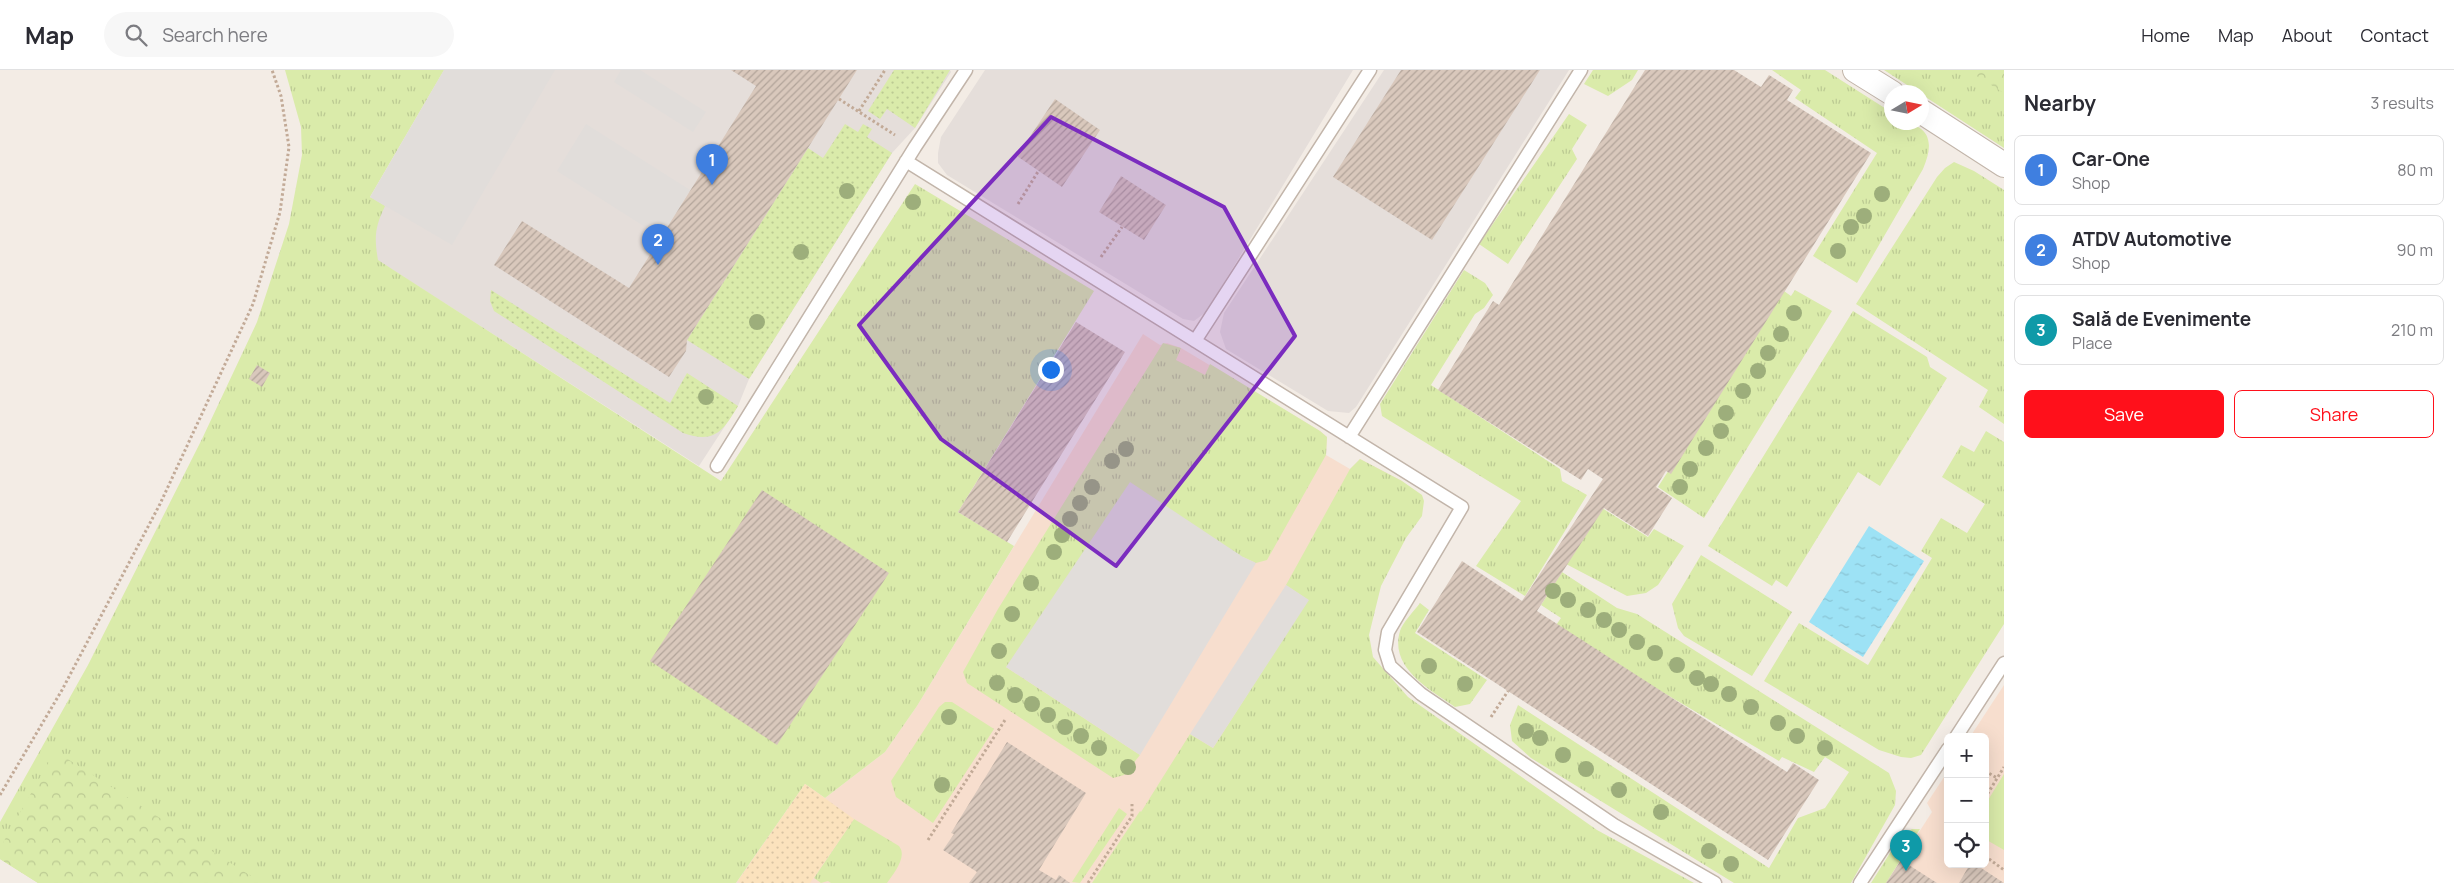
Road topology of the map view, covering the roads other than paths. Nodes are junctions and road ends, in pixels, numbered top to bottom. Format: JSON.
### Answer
{"nodes":[{"id":1,"x":966,"y":70,"type":"edge"},
{"id":2,"x":1370,"y":70,"type":"edge"},
{"id":3,"x":1581,"y":70,"type":"edge"},
{"id":4,"x":1855,"y":70,"type":"edge"},
{"id":5,"x":1884,"y":88,"type":"edge"},
{"id":6,"x":1929,"y":117,"type":"edge"},
{"id":7,"x":906,"y":161,"type":"junction"},
{"id":8,"x":2004,"y":165,"type":"edge"},
{"id":9,"x":1195,"y":341,"type":"junction"},
{"id":10,"x":1349,"y":437,"type":"junction"},
{"id":11,"x":717,"y":466,"type":"dead end"},
{"id":12,"x":2004,"y":663,"type":"edge"},
{"id":13,"x":1959,"y":733,"type":"edge"},
{"id":14,"x":1944,"y":755,"type":"edge"},
{"id":15,"x":1715,"y":883,"type":"edge"},
{"id":16,"x":1860,"y":883,"type":"edge"}],
"edges":[{"from":1,"to":7,"type":"lane"},
{"from":2,"to":9,"type":"lane"},
{"from":3,"to":10,"type":"lane"},
{"from":4,"to":5,"type":"street"},
{"from":6,"to":8,"type":"street"},
{"from":7,"to":9,"type":"lane"},
{"from":7,"to":11,"type":"lane"},
{"from":9,"to":10,"type":"lane"},
{"from":10,"to":15,"type":"lane"},
{"from":12,"to":13,"type":"lane"},
{"from":14,"to":16,"type":"lane"}]}
